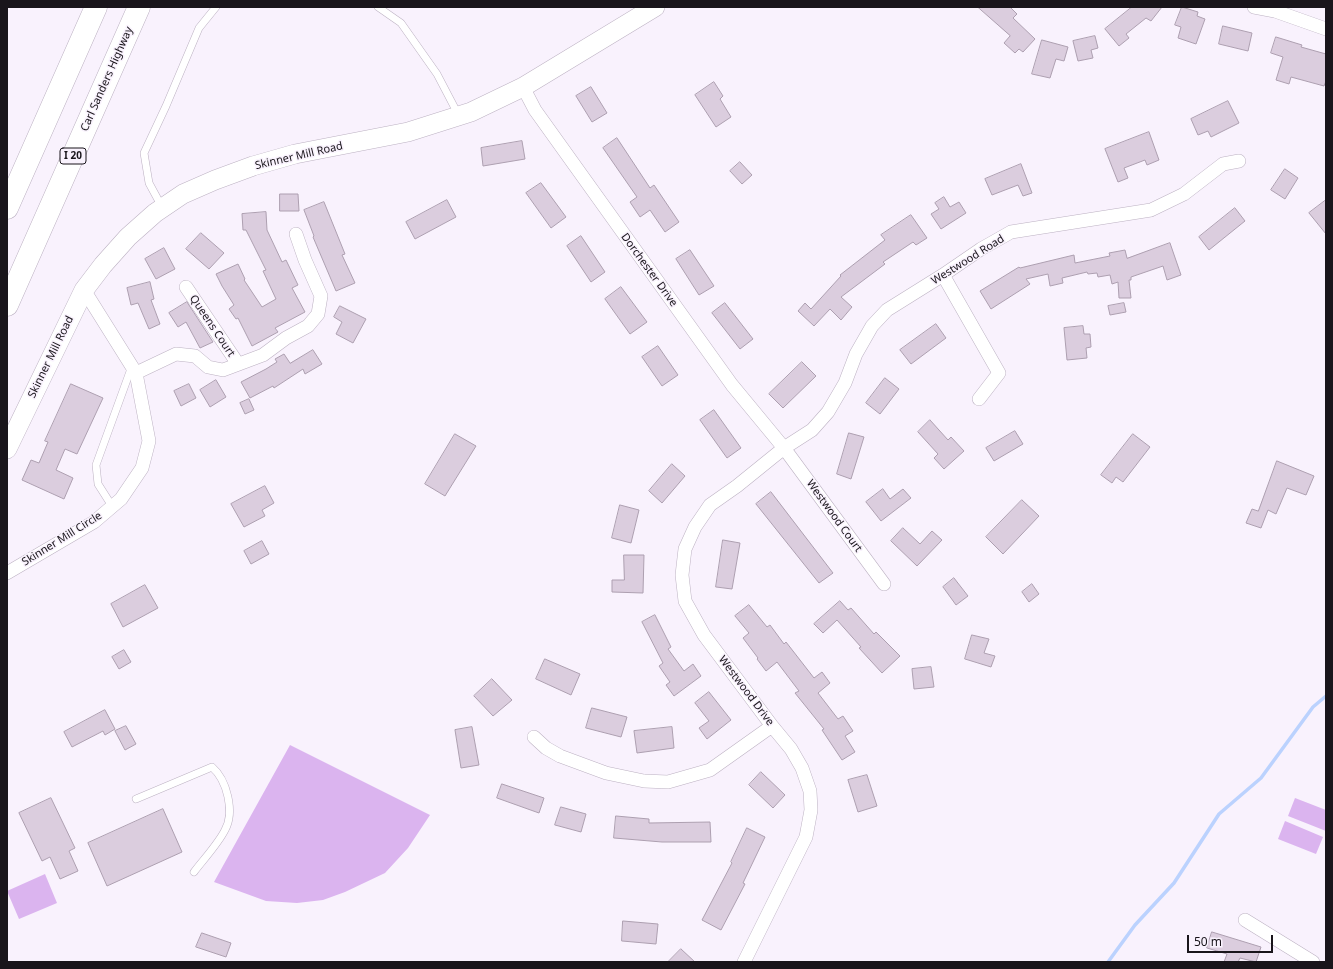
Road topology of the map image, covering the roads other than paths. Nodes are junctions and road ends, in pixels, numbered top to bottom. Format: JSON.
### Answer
{"nodes":[{"id":1,"x":96,"y":7,"type":"edge"},
{"id":2,"x":139,"y":7,"type":"edge"},
{"id":3,"x":216,"y":7,"type":"edge"},
{"id":4,"x":378,"y":7,"type":"edge"},
{"id":5,"x":655,"y":7,"type":"edge"},
{"id":6,"x":1254,"y":7,"type":"edge"},
{"id":7,"x":1276,"y":9,"type":"edge"},
{"id":8,"x":1326,"y":29,"type":"edge"},
{"id":9,"x":523,"y":86,"type":"junction"},
{"id":10,"x":460,"y":116,"type":"junction"},
{"id":11,"x":1239,"y":161,"type":"dead end"},
{"id":12,"x":7,"y":208,"type":"edge"},
{"id":13,"x":163,"y":208,"type":"junction"},
{"id":14,"x":296,"y":234,"type":"dead end"},
{"id":15,"x":943,"y":275,"type":"junction"},
{"id":16,"x":186,"y":287,"type":"dead end"},
{"id":17,"x":84,"y":290,"type":"junction"},
{"id":18,"x":7,"y":305,"type":"edge"},
{"id":19,"x":238,"y":364,"type":"junction"},
{"id":20,"x":134,"y":370,"type":"junction"},
{"id":21,"x":979,"y":399,"type":"dead end"},
{"id":22,"x":784,"y":448,"type":"junction"},
{"id":23,"x":7,"y":449,"type":"edge"},
{"id":24,"x":112,"y":506,"type":"junction"},
{"id":25,"x":7,"y":573,"type":"edge"},
{"id":26,"x":884,"y":584,"type":"dead end"},
{"id":27,"x":772,"y":726,"type":"junction"},
{"id":28,"x":534,"y":737,"type":"dead end"},
{"id":29,"x":136,"y":799,"type":"dead end"},
{"id":30,"x":194,"y":872,"type":"dead end"},
{"id":31,"x":1244,"y":920,"type":"dead end"},
{"id":32,"x":744,"y":962,"type":"edge"},
{"id":33,"x":1313,"y":962,"type":"edge"}],
"edges":[{"from":1,"to":12,"type":"highway"},
{"from":2,"to":18,"type":"highway","name":"Carl Sanders Highway","number":"I 20"},
{"from":3,"to":13,"type":"lane"},
{"from":4,"to":10,"type":"lane"},
{"from":5,"to":9,"type":"street","name":"Skinner Mill Road"},
{"from":6,"to":7,"type":"street"},
{"from":7,"to":8,"type":"street"},
{"from":9,"to":10,"type":"street","name":"Skinner Mill Road"},
{"from":9,"to":22,"type":"street","name":"Dorchester Drive"},
{"from":10,"to":13,"type":"street","name":"Skinner Mill Road"},
{"from":11,"to":15,"type":"street","name":"Westwood Road"},
{"from":13,"to":17,"type":"street","name":"Skinner Mill Road"},
{"from":14,"to":19,"type":"street"},
{"from":15,"to":21,"type":"street"},
{"from":15,"to":22,"type":"street","name":"Westwood Road"},
{"from":16,"to":19,"type":"street","name":"Queens Court"},
{"from":17,"to":20,"type":"street","name":"Skinner Mill Circle"},
{"from":17,"to":23,"type":"street","name":"Skinner Mill Road"},
{"from":19,"to":20,"type":"street"},
{"from":20,"to":24,"type":"lane"},
{"from":20,"to":24,"type":"street","name":"Skinner Mill Circle"},
{"from":22,"to":26,"type":"street","name":"Westwood Court"},
{"from":22,"to":27,"type":"street","name":"Westwood Drive"},
{"from":24,"to":25,"type":"street","name":"Skinner Mill Circle"},
{"from":27,"to":28,"type":"street"},
{"from":27,"to":32,"type":"street","name":"Westwood Drive"},
{"from":29,"to":30,"type":"lane"},
{"from":31,"to":33,"type":"street"}]}
